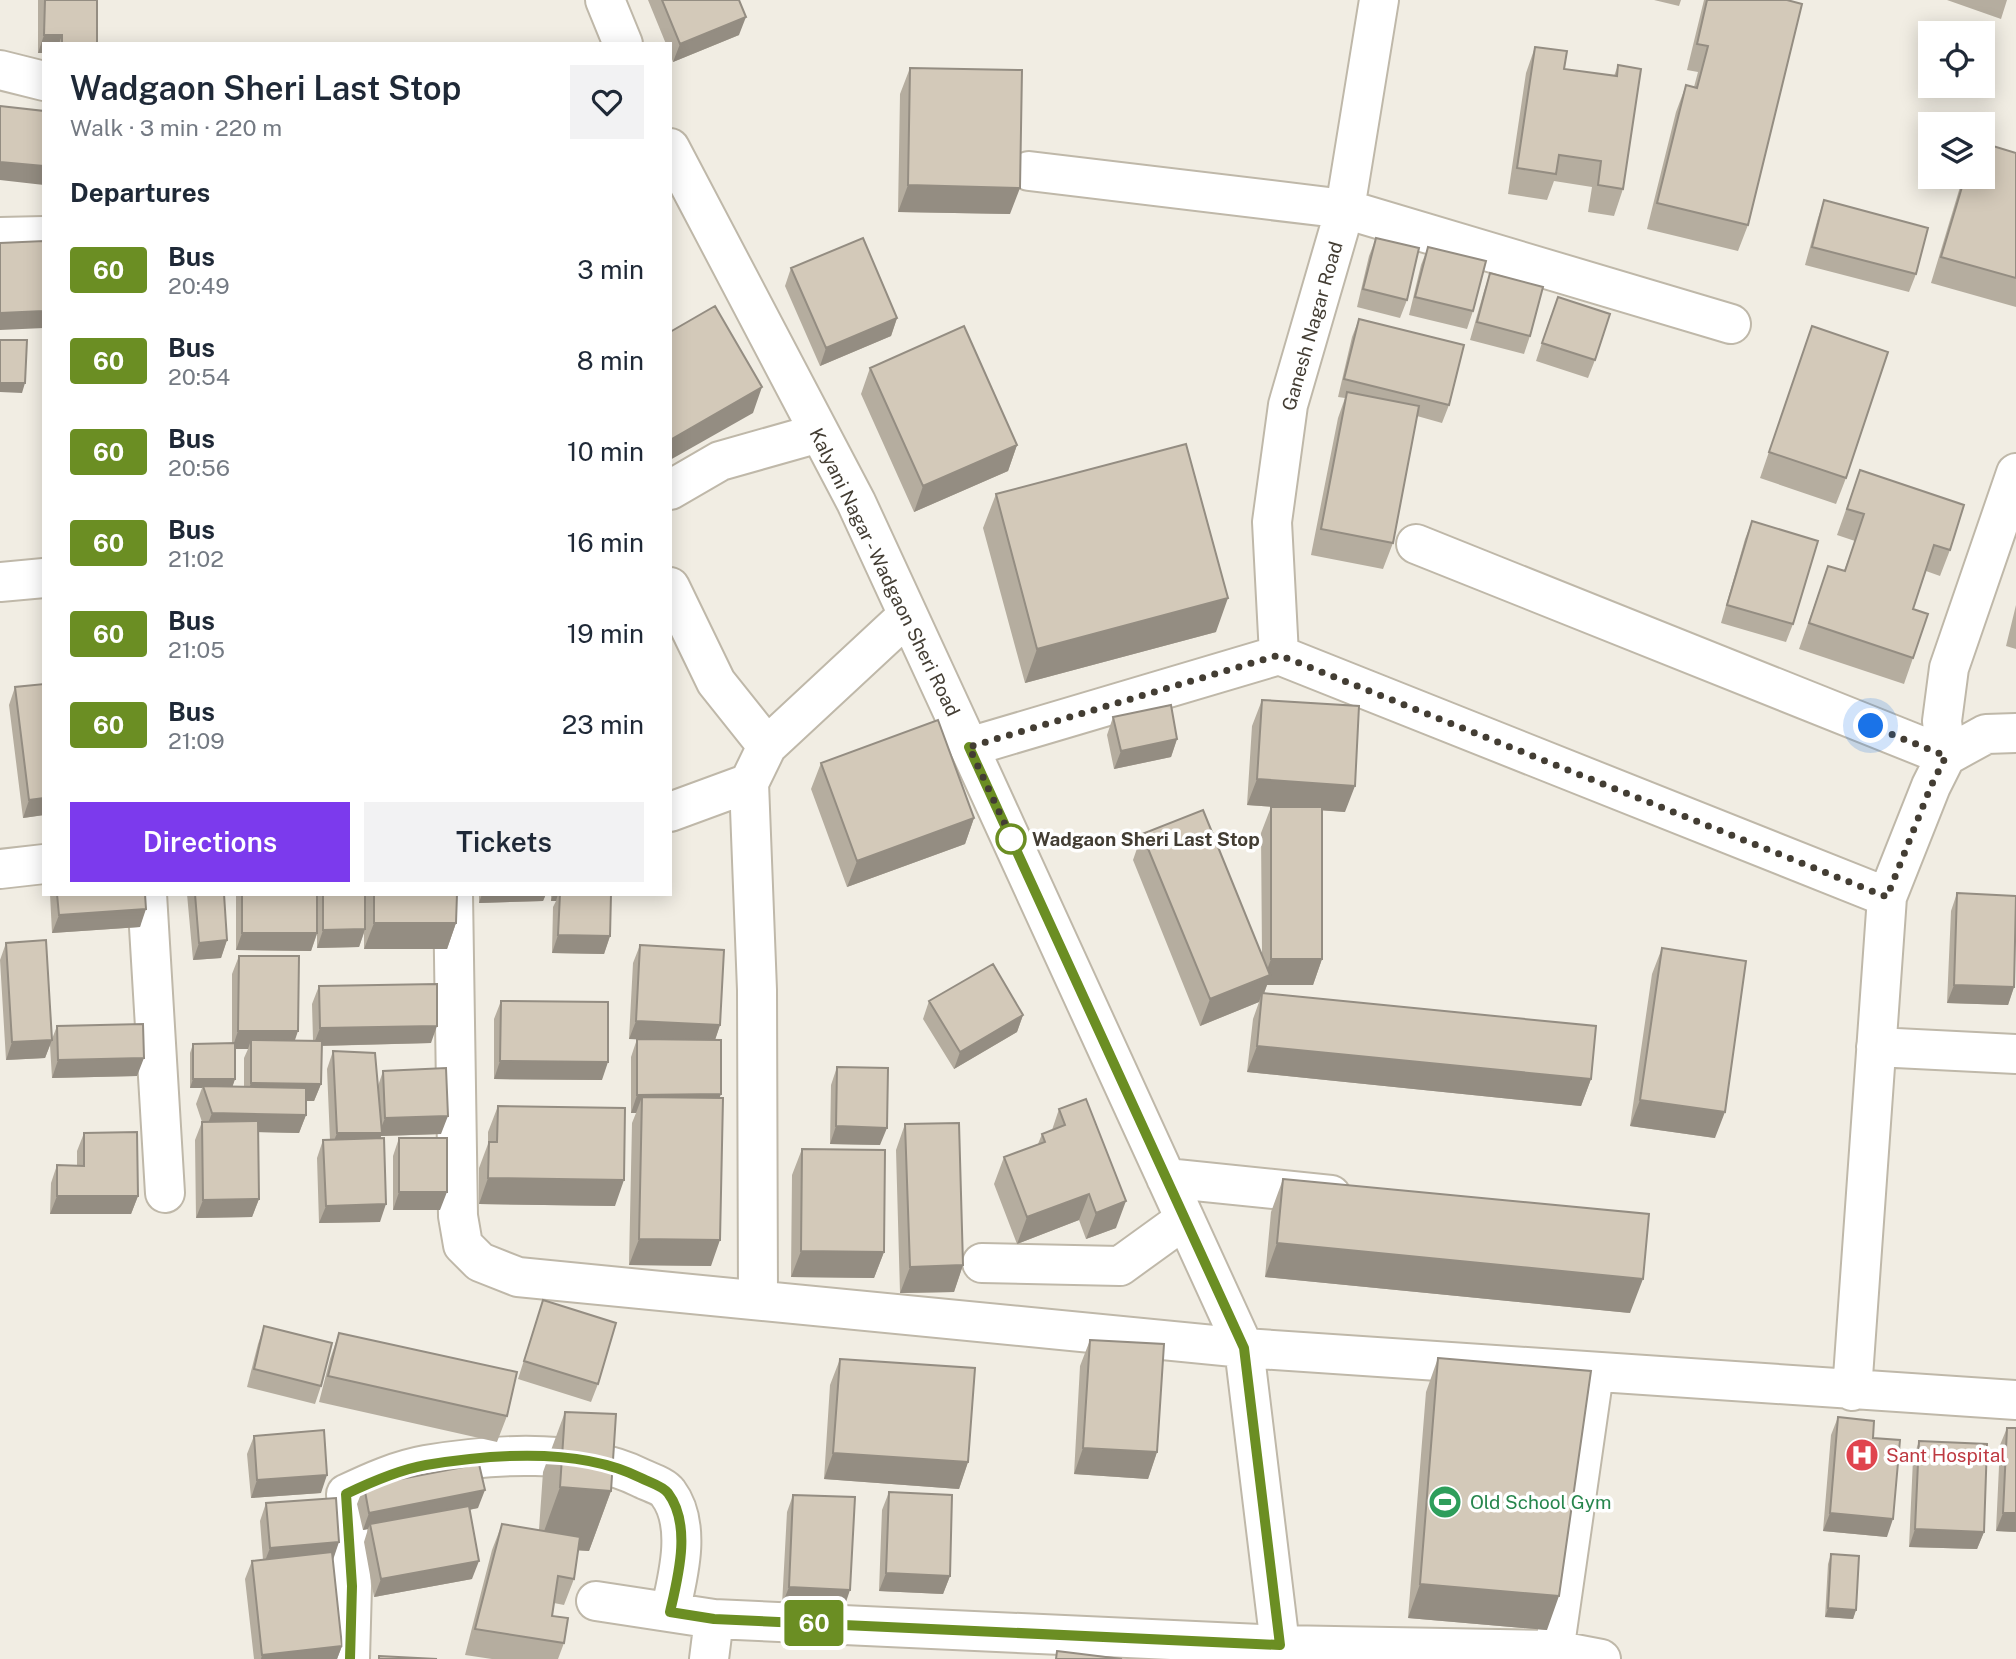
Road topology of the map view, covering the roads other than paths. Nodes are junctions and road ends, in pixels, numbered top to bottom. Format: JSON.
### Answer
{"nodes":[{"id":1,"x":605,"y":0,"type":"edge"},
{"id":2,"x":1379,"y":0,"type":"edge"},
{"id":3,"x":618,"y":42,"type":"edge"},
{"id":4,"x":0,"y":70,"type":"edge"},
{"id":5,"x":42,"y":80,"type":"edge"},
{"id":6,"x":672,"y":152,"type":"edge"},
{"id":7,"x":1029,"y":171,"type":"dead end"},
{"id":8,"x":1345,"y":209,"type":"junction"},
{"id":9,"x":42,"y":236,"type":"edge"},
{"id":10,"x":0,"y":237,"type":"edge"},
{"id":11,"x":1731,"y":324,"type":"dead end"},
{"id":12,"x":819,"y":433,"type":"junction"},
{"id":13,"x":2016,"y":473,"type":"edge"},
{"id":14,"x":672,"y":489,"type":"edge"},
{"id":15,"x":1416,"y":544,"type":"dead end"},
{"id":16,"x":42,"y":578,"type":"edge"},
{"id":17,"x":0,"y":582,"type":"edge"},
{"id":18,"x":672,"y":591,"type":"edge"},
{"id":19,"x":908,"y":615,"type":"junction"},
{"id":20,"x":1279,"y":655,"type":"junction"},
{"id":21,"x":2016,"y":733,"type":"edge"},
{"id":22,"x":767,"y":746,"type":"junction"},
{"id":23,"x":969,"y":747,"type":"junction"},
{"id":24,"x":1946,"y":756,"type":"junction"},
{"id":25,"x":749,"y":783,"type":"junction"},
{"id":26,"x":672,"y":811,"type":"edge"},
{"id":27,"x":42,"y":864,"type":"edge"},
{"id":28,"x":0,"y":869,"type":"edge"},
{"id":29,"x":147,"y":896,"type":"edge"},
{"id":30,"x":453,"y":896,"type":"edge"},
{"id":31,"x":1887,"y":897,"type":"junction"},
{"id":32,"x":1876,"y":1047,"type":"junction"},
{"id":33,"x":2016,"y":1054,"type":"edge"},
{"id":34,"x":1166,"y":1178,"type":"junction"},
{"id":35,"x":165,"y":1193,"type":"dead end"},
{"id":36,"x":1371,"y":1199,"type":"edge"},
{"id":37,"x":1185,"y":1219,"type":"junction"},
{"id":38,"x":982,"y":1263,"type":"dead end"},
{"id":39,"x":758,"y":1300,"type":"junction"},
{"id":40,"x":1244,"y":1348,"type":"junction"},
{"id":41,"x":1594,"y":1373,"type":"junction"},
{"id":42,"x":1852,"y":1391,"type":"junction"},
{"id":43,"x":2016,"y":1400,"type":"edge"},
{"id":44,"x":596,"y":1601,"type":"dead end"},
{"id":45,"x":670,"y":1612,"type":"junction"},
{"id":46,"x":714,"y":1619,"type":"junction"},
{"id":47,"x":1282,"y":1652,"type":"edge"},
{"id":48,"x":1554,"y":1654,"type":"edge"},
{"id":49,"x":350,"y":1659,"type":"edge"},
{"id":50,"x":709,"y":1659,"type":"edge"},
{"id":51,"x":1601,"y":1659,"type":"edge"}],
"edges":[{"from":1,"to":3,"type":"street"},
{"from":2,"to":8,"type":"street","name":"Ganesh Nagar Road"},
{"from":4,"to":5,"type":"street"},
{"from":6,"to":12,"type":"street","name":"Kalyani Nagar - Wadgaon Sheri Road"},
{"from":7,"to":8,"type":"street"},
{"from":8,"to":11,"type":"street"},
{"from":8,"to":20,"type":"street","name":"Ganesh Nagar Road"},
{"from":9,"to":10,"type":"street"},
{"from":12,"to":14,"type":"street"},
{"from":12,"to":19,"type":"street","name":"Kalyani Nagar - Wadgaon Sheri Road"},
{"from":13,"to":24,"type":"street"},
{"from":15,"to":24,"type":"street"},
{"from":16,"to":17,"type":"street"},
{"from":18,"to":22,"type":"street"},
{"from":19,"to":22,"type":"street"},
{"from":19,"to":23,"type":"street","name":"Kalyani Nagar - Wadgaon Sheri Road"},
{"from":20,"to":23,"type":"street"},
{"from":20,"to":31,"type":"street"},
{"from":21,"to":24,"type":"street"},
{"from":22,"to":25,"type":"street"},
{"from":23,"to":34,"type":"street","name":"Kalyani Nagar - Wadgaon Sheri Road"},
{"from":24,"to":31,"type":"street"},
{"from":25,"to":26,"type":"street"},
{"from":25,"to":39,"type":"street"},
{"from":27,"to":28,"type":"street"},
{"from":29,"to":35,"type":"street"},
{"from":30,"to":39,"type":"street"},
{"from":31,"to":32,"type":"street"},
{"from":32,"to":33,"type":"street"},
{"from":32,"to":42,"type":"street"},
{"from":34,"to":36,"type":"street"},
{"from":34,"to":37,"type":"street","name":"Kalyani Nagar - Wadgaon Sheri Road"},
{"from":37,"to":38,"type":"street"},
{"from":37,"to":40,"type":"street","name":"Kalyani Nagar - Wadgaon Sheri Road"},
{"from":39,"to":40,"type":"street"},
{"from":40,"to":41,"type":"street"},
{"from":40,"to":47,"type":"street","name":"Kalyani Nagar - Wadgaon Sheri Road"},
{"from":41,"to":42,"type":"street"},
{"from":41,"to":48,"type":"street"},
{"from":42,"to":43,"type":"street"},
{"from":44,"to":45,"type":"street"},
{"from":45,"to":46,"type":"street"},
{"from":45,"to":49,"type":"street"},
{"from":46,"to":47,"type":"street"},
{"from":46,"to":50,"type":"street"},
{"from":47,"to":48,"type":"street"},
{"from":48,"to":51,"type":"street"}]}
